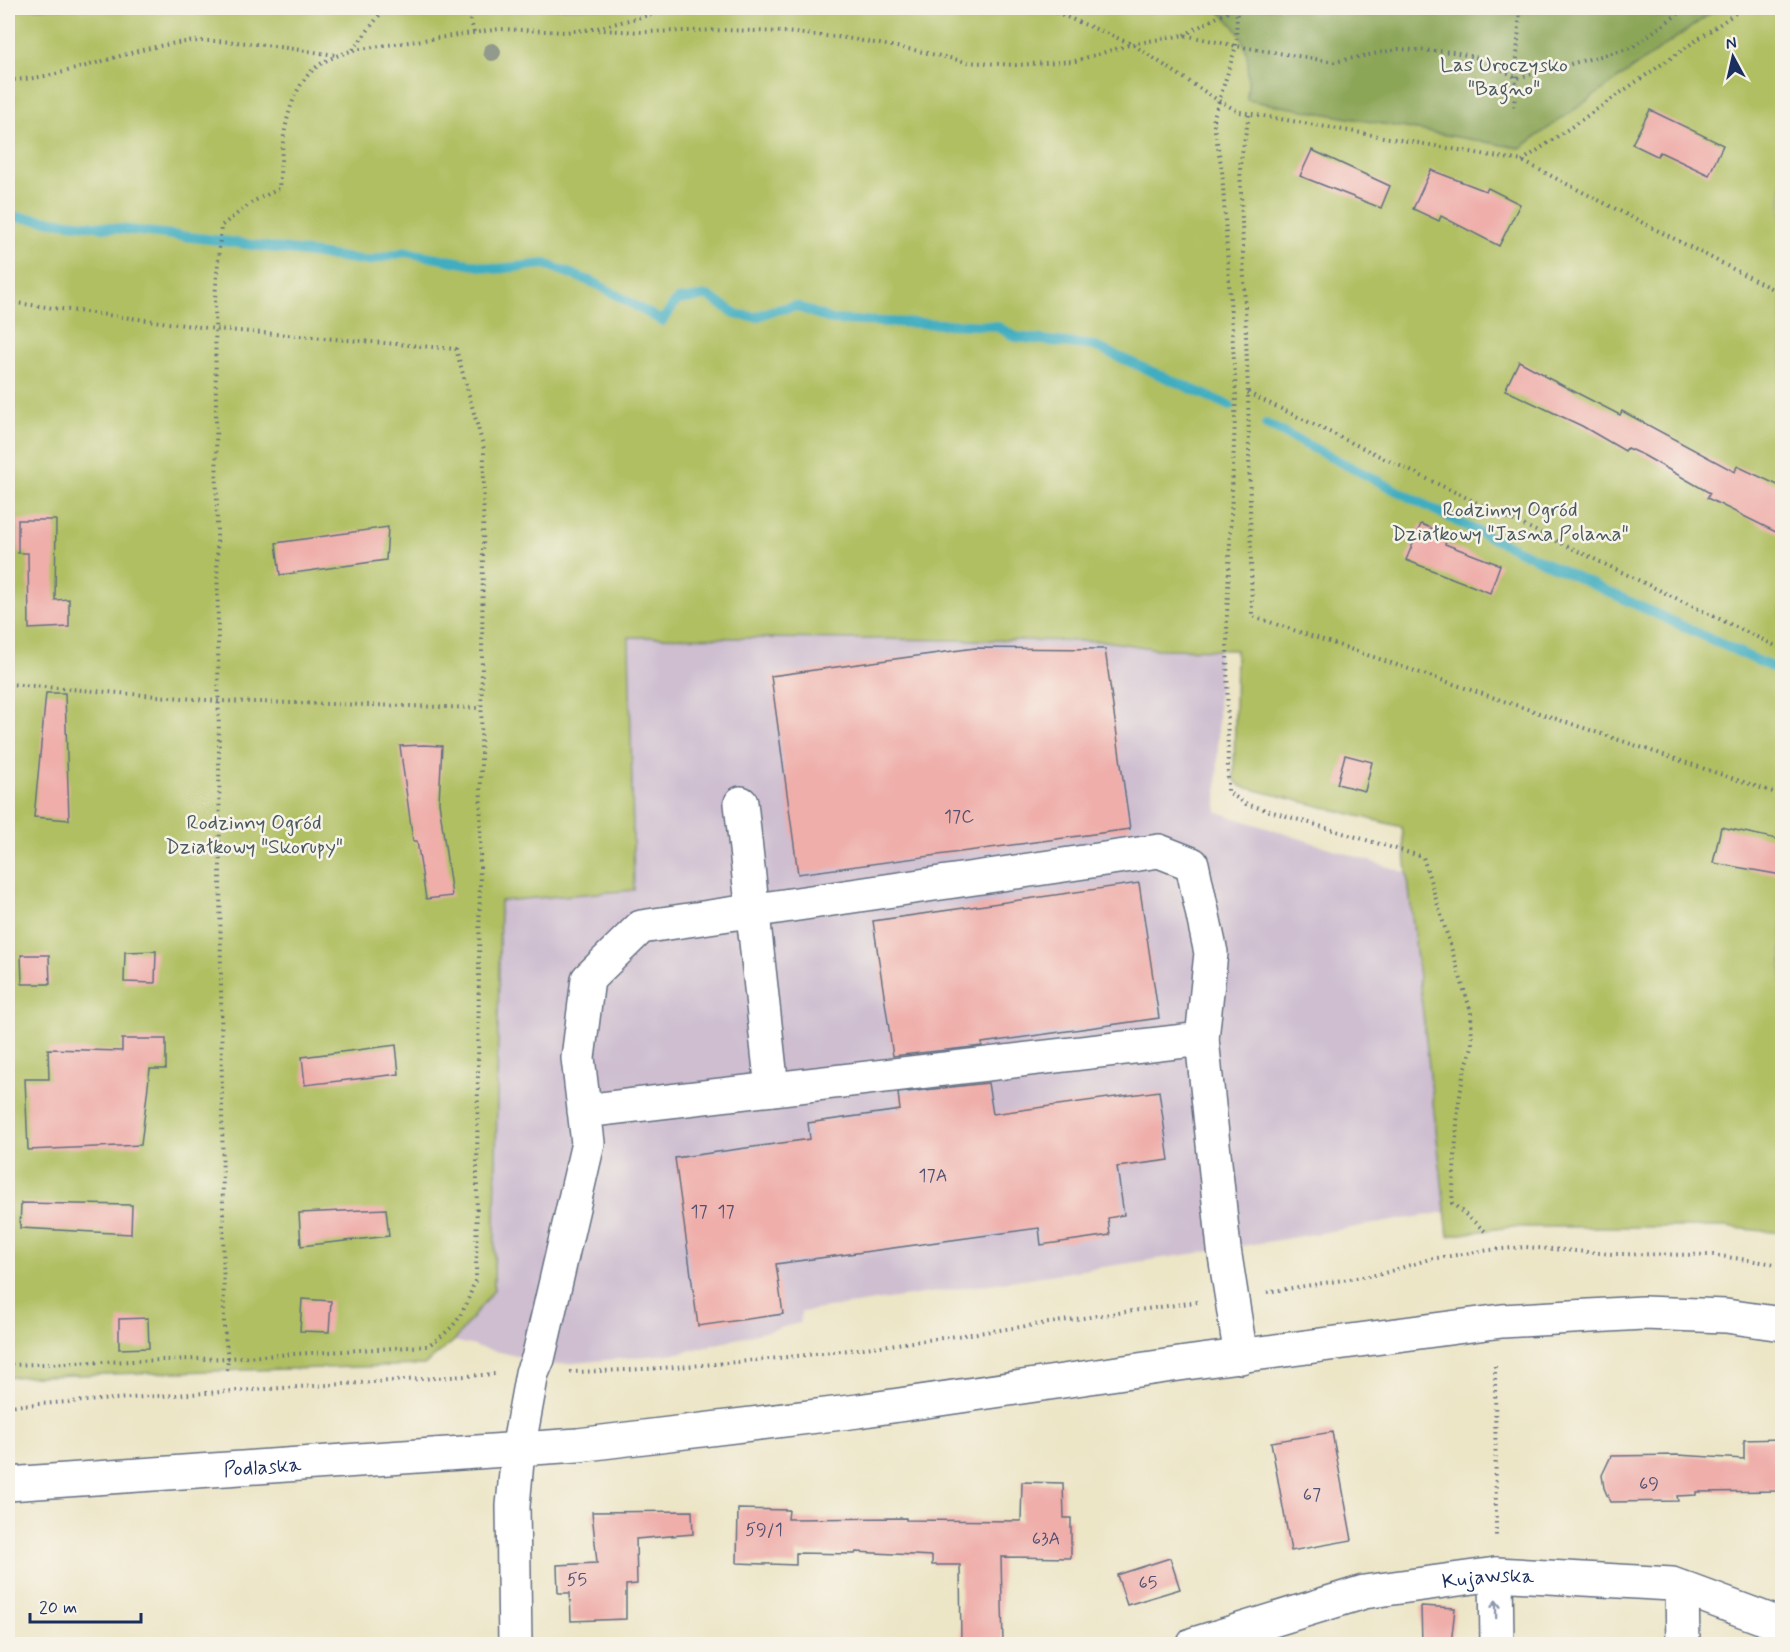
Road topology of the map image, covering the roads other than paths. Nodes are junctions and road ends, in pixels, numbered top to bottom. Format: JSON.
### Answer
{"nodes":[{"id":1,"x":741,"y":803,"type":"dead end"},
{"id":2,"x":753,"y":910,"type":"junction"},
{"id":3,"x":1202,"y":1039,"type":"junction"},
{"id":4,"x":772,"y":1089,"type":"junction"},
{"id":5,"x":584,"y":1112,"type":"junction"},
{"id":6,"x":1782,"y":1324,"type":"edge"},
{"id":7,"x":1241,"y":1357,"type":"junction"},
{"id":8,"x":518,"y":1450,"type":"junction"},
{"id":9,"x":8,"y":1484,"type":"edge"},
{"id":10,"x":1496,"y":1574,"type":"junction"},
{"id":11,"x":1682,"y":1588,"type":"junction"},
{"id":12,"x":1782,"y":1625,"type":"edge"},
{"id":13,"x":515,"y":1644,"type":"edge"},
{"id":14,"x":1194,"y":1644,"type":"edge"},
{"id":15,"x":1497,"y":1644,"type":"edge"},
{"id":16,"x":1683,"y":1644,"type":"edge"}],
"edges":[{"from":1,"to":2,"type":"street"},
{"from":2,"to":3,"type":"street"},
{"from":2,"to":4,"type":"street"},
{"from":2,"to":5,"type":"street"},
{"from":3,"to":4,"type":"street"},
{"from":3,"to":7,"type":"street"},
{"from":4,"to":5,"type":"street"},
{"from":5,"to":8,"type":"street"},
{"from":6,"to":7,"type":"street","name":"Podlaska"},
{"from":7,"to":8,"type":"street","name":"Podlaska"},
{"from":8,"to":9,"type":"street","name":"Podlaska"},
{"from":8,"to":13,"type":"street"},
{"from":10,"to":11,"type":"street","name":"Kujawska"},
{"from":10,"to":14,"type":"street","name":"Kujawska"},
{"from":15,"to":10,"type":"street","one_way":true},
{"from":11,"to":12,"type":"street","name":"Kujawska"},
{"from":11,"to":16,"type":"street"}]}
